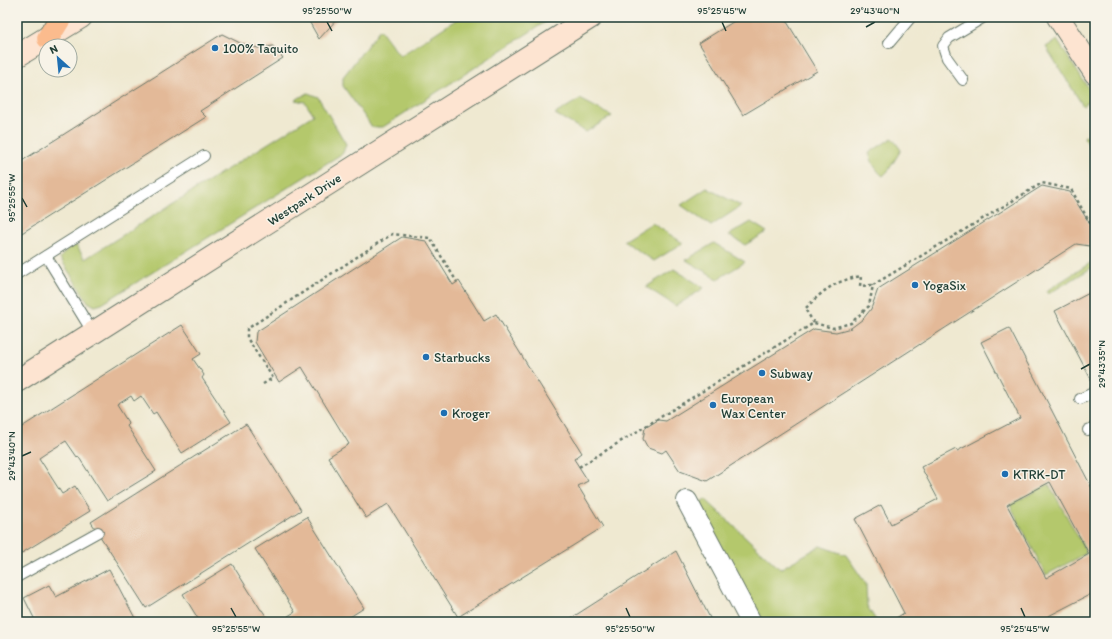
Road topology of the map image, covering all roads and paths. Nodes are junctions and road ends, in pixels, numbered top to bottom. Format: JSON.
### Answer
{"nodes":[{"id":1,"x":61,"y":17,"type":"edge"},
{"id":2,"x":81,"y":17,"type":"edge"},
{"id":3,"x":591,"y":17,"type":"edge"},
{"id":4,"x":911,"y":17,"type":"edge"},
{"id":5,"x":984,"y":17,"type":"edge"},
{"id":6,"x":1058,"y":17,"type":"edge"},
{"id":7,"x":48,"y":38,"type":"joint"},
{"id":8,"x":889,"y":43,"type":"dead end"},
{"id":9,"x":38,"y":44,"type":"edge"},
{"id":10,"x":17,"y":56,"type":"edge"},
{"id":11,"x":1095,"y":73,"type":"edge"},
{"id":12,"x":963,"y":80,"type":"dead end"},
{"id":13,"x":204,"y":156,"type":"dead end"},
{"id":14,"x":1095,"y":232,"type":"edge"},
{"id":15,"x":1095,"y":239,"type":"edge"},
{"id":16,"x":1094,"y":250,"type":"dead end"},
{"id":17,"x":46,"y":256,"type":"junction"},
{"id":18,"x":17,"y":274,"type":"edge"},
{"id":19,"x":457,"y":282,"type":"dead end"},
{"id":20,"x":873,"y":285,"type":"junction"},
{"id":21,"x":814,"y":323,"type":"junction"},
{"id":22,"x":93,"y":333,"type":"junction"},
{"id":23,"x":19,"y":376,"type":"edge"},
{"id":24,"x":263,"y":384,"type":"dead end"},
{"id":25,"x":1095,"y":392,"type":"edge"},
{"id":26,"x":1080,"y":399,"type":"dead end"},
{"id":27,"x":579,"y":467,"type":"dead end"},
{"id":28,"x":687,"y":501,"type":"dead end"},
{"id":29,"x":98,"y":532,"type":"dead end"},
{"id":30,"x":17,"y":577,"type":"edge"},
{"id":31,"x":751,"y":622,"type":"edge"}],
"edges":[{"from":1,"to":7,"type":"highway"},
{"from":2,"to":7,"type":"main road"},
{"from":3,"to":22,"type":"main road","name":"Westpark Drive"},
{"from":4,"to":8,"type":"lane"},
{"from":5,"to":12,"type":"lane"},
{"from":6,"to":11,"type":"main road"},
{"from":9,"to":10,"type":"main road"},
{"from":13,"to":17,"type":"lane"},
{"from":14,"to":20,"type":"path"},
{"from":15,"to":16,"type":"path"},
{"from":17,"to":18,"type":"lane"},
{"from":17,"to":22,"type":"lane"},
{"from":19,"to":24,"type":"path"},
{"from":20,"to":21,"type":"path"},
{"from":20,"to":21,"type":"path"},
{"from":21,"to":27,"type":"path"},
{"from":22,"to":23,"type":"main road","name":"Westpark Drive"},
{"from":25,"to":26,"type":"lane"},
{"from":28,"to":31,"type":"street"},
{"from":29,"to":30,"type":"lane"}]}
